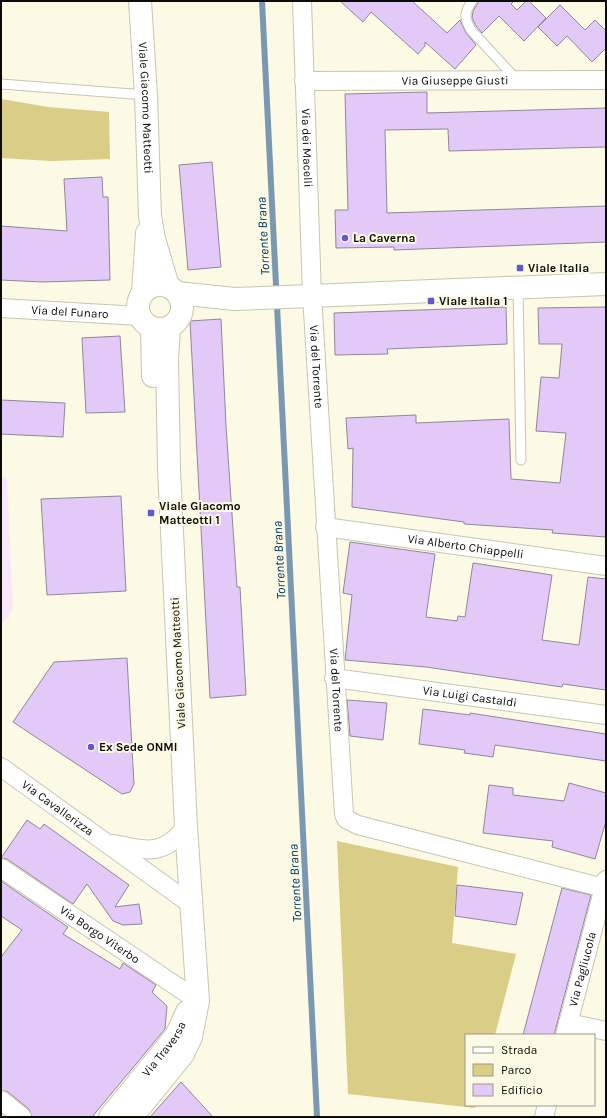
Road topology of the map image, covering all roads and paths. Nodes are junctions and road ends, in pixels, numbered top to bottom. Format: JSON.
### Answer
{"nodes":[{"id":1,"x":140,"y":1,"type":"edge"},
{"id":2,"x":302,"y":1,"type":"edge"},
{"id":3,"x":472,"y":1,"type":"edge"},
{"id":4,"x":517,"y":80,"type":"junction"},
{"id":5,"x":606,"y":80,"type":"edge"},
{"id":6,"x":304,"y":81,"type":"junction"},
{"id":7,"x":1,"y":84,"type":"edge"},
{"id":8,"x":146,"y":95,"type":"junction"},
{"id":9,"x":150,"y":216,"type":"junction"},
{"id":10,"x":606,"y":284,"type":"edge"},
{"id":11,"x":518,"y":287,"type":"junction"},
{"id":12,"x":303,"y":295,"type":"junction"},
{"id":13,"x":1,"y":308,"type":"edge"},
{"id":14,"x":165,"y":310,"type":"junction"},
{"id":15,"x":521,"y":460,"type":"dead end"},
{"id":16,"x":325,"y":527,"type":"junction"},
{"id":17,"x":606,"y":566,"type":"edge"},
{"id":18,"x":334,"y":678,"type":"junction"},
{"id":19,"x":606,"y":714,"type":"edge"},
{"id":20,"x":4,"y":775,"type":"edge"},
{"id":21,"x":186,"y":827,"type":"junction"},
{"id":22,"x":107,"y":843,"type":"junction"},
{"id":23,"x":1,"y":868,"type":"edge"},
{"id":24,"x":605,"y":884,"type":"edge"},
{"id":25,"x":192,"y":906,"type":"junction"},
{"id":26,"x":195,"y":999,"type":"junction"},
{"id":27,"x":566,"y":1029,"type":"edge"},
{"id":28,"x":606,"y":1031,"type":"edge"},
{"id":29,"x":1,"y":1100,"type":"edge"},
{"id":30,"x":547,"y":1106,"type":"edge"},
{"id":31,"x":22,"y":1117,"type":"edge"},
{"id":32,"x":110,"y":1117,"type":"edge"},
{"id":33,"x":132,"y":1117,"type":"edge"},
{"id":34,"x":544,"y":1117,"type":"edge"}],
"edges":[{"from":1,"to":8,"type":"street","name":"Viale Giacomo Matteotti"},
{"from":2,"to":6,"type":"street","name":"Via dei Macelli"},
{"from":3,"to":4,"type":"lane"},
{"from":4,"to":5,"type":"street","name":"Via Giuseppe Giusti"},
{"from":4,"to":6,"type":"street","name":"Via Giuseppe Giusti"},
{"from":6,"to":12,"type":"street","name":"Via dei Macelli"},
{"from":7,"to":8,"type":"lane"},
{"from":8,"to":9,"type":"street","name":"Viale Giacomo Matteotti"},
{"from":9,"to":14,"type":"street","name":"Viale Giacomo Matteotti"},
{"from":9,"to":14,"type":"street","name":"Viale Giacomo Matteotti"},
{"from":10,"to":11,"type":"street"},
{"from":11,"to":12,"type":"street"},
{"from":11,"to":15,"type":"lane"},
{"from":12,"to":14,"type":"street"},
{"from":12,"to":16,"type":"street","name":"Via del Torrente"},
{"from":13,"to":14,"type":"street","name":"Via del Funaro"},
{"from":14,"to":21,"type":"street","name":"Viale Giacomo Matteotti"},
{"from":16,"to":17,"type":"street","name":"Via Alberto Chiappelli"},
{"from":16,"to":18,"type":"street","name":"Via del Torrente"},
{"from":18,"to":19,"type":"street","name":"Via Luigi Castaldi"},
{"from":18,"to":24,"type":"street","name":"Via del Torrente"},
{"from":20,"to":22,"type":"street","name":"Via Cavallerizza"},
{"from":21,"to":22,"type":"street","name":"Via Cavallerizza"},
{"from":21,"to":25,"type":"street","name":"Viale Giacomo Matteotti"},
{"from":22,"to":25,"type":"street","name":"Via Cavallerizza"},
{"from":23,"to":26,"type":"street","name":"Via Borgo Viterbo"},
{"from":24,"to":27,"type":"street","name":"Via Pagliucola"},
{"from":25,"to":26,"type":"street","name":"Via Traversa"},
{"from":26,"to":32,"type":"street","name":"Via Traversa"},
{"from":26,"to":33,"type":"street","name":"Via Traversa"},
{"from":27,"to":28,"type":"street"},
{"from":29,"to":31,"type":"street"},
{"from":30,"to":34,"type":"street"}]}
